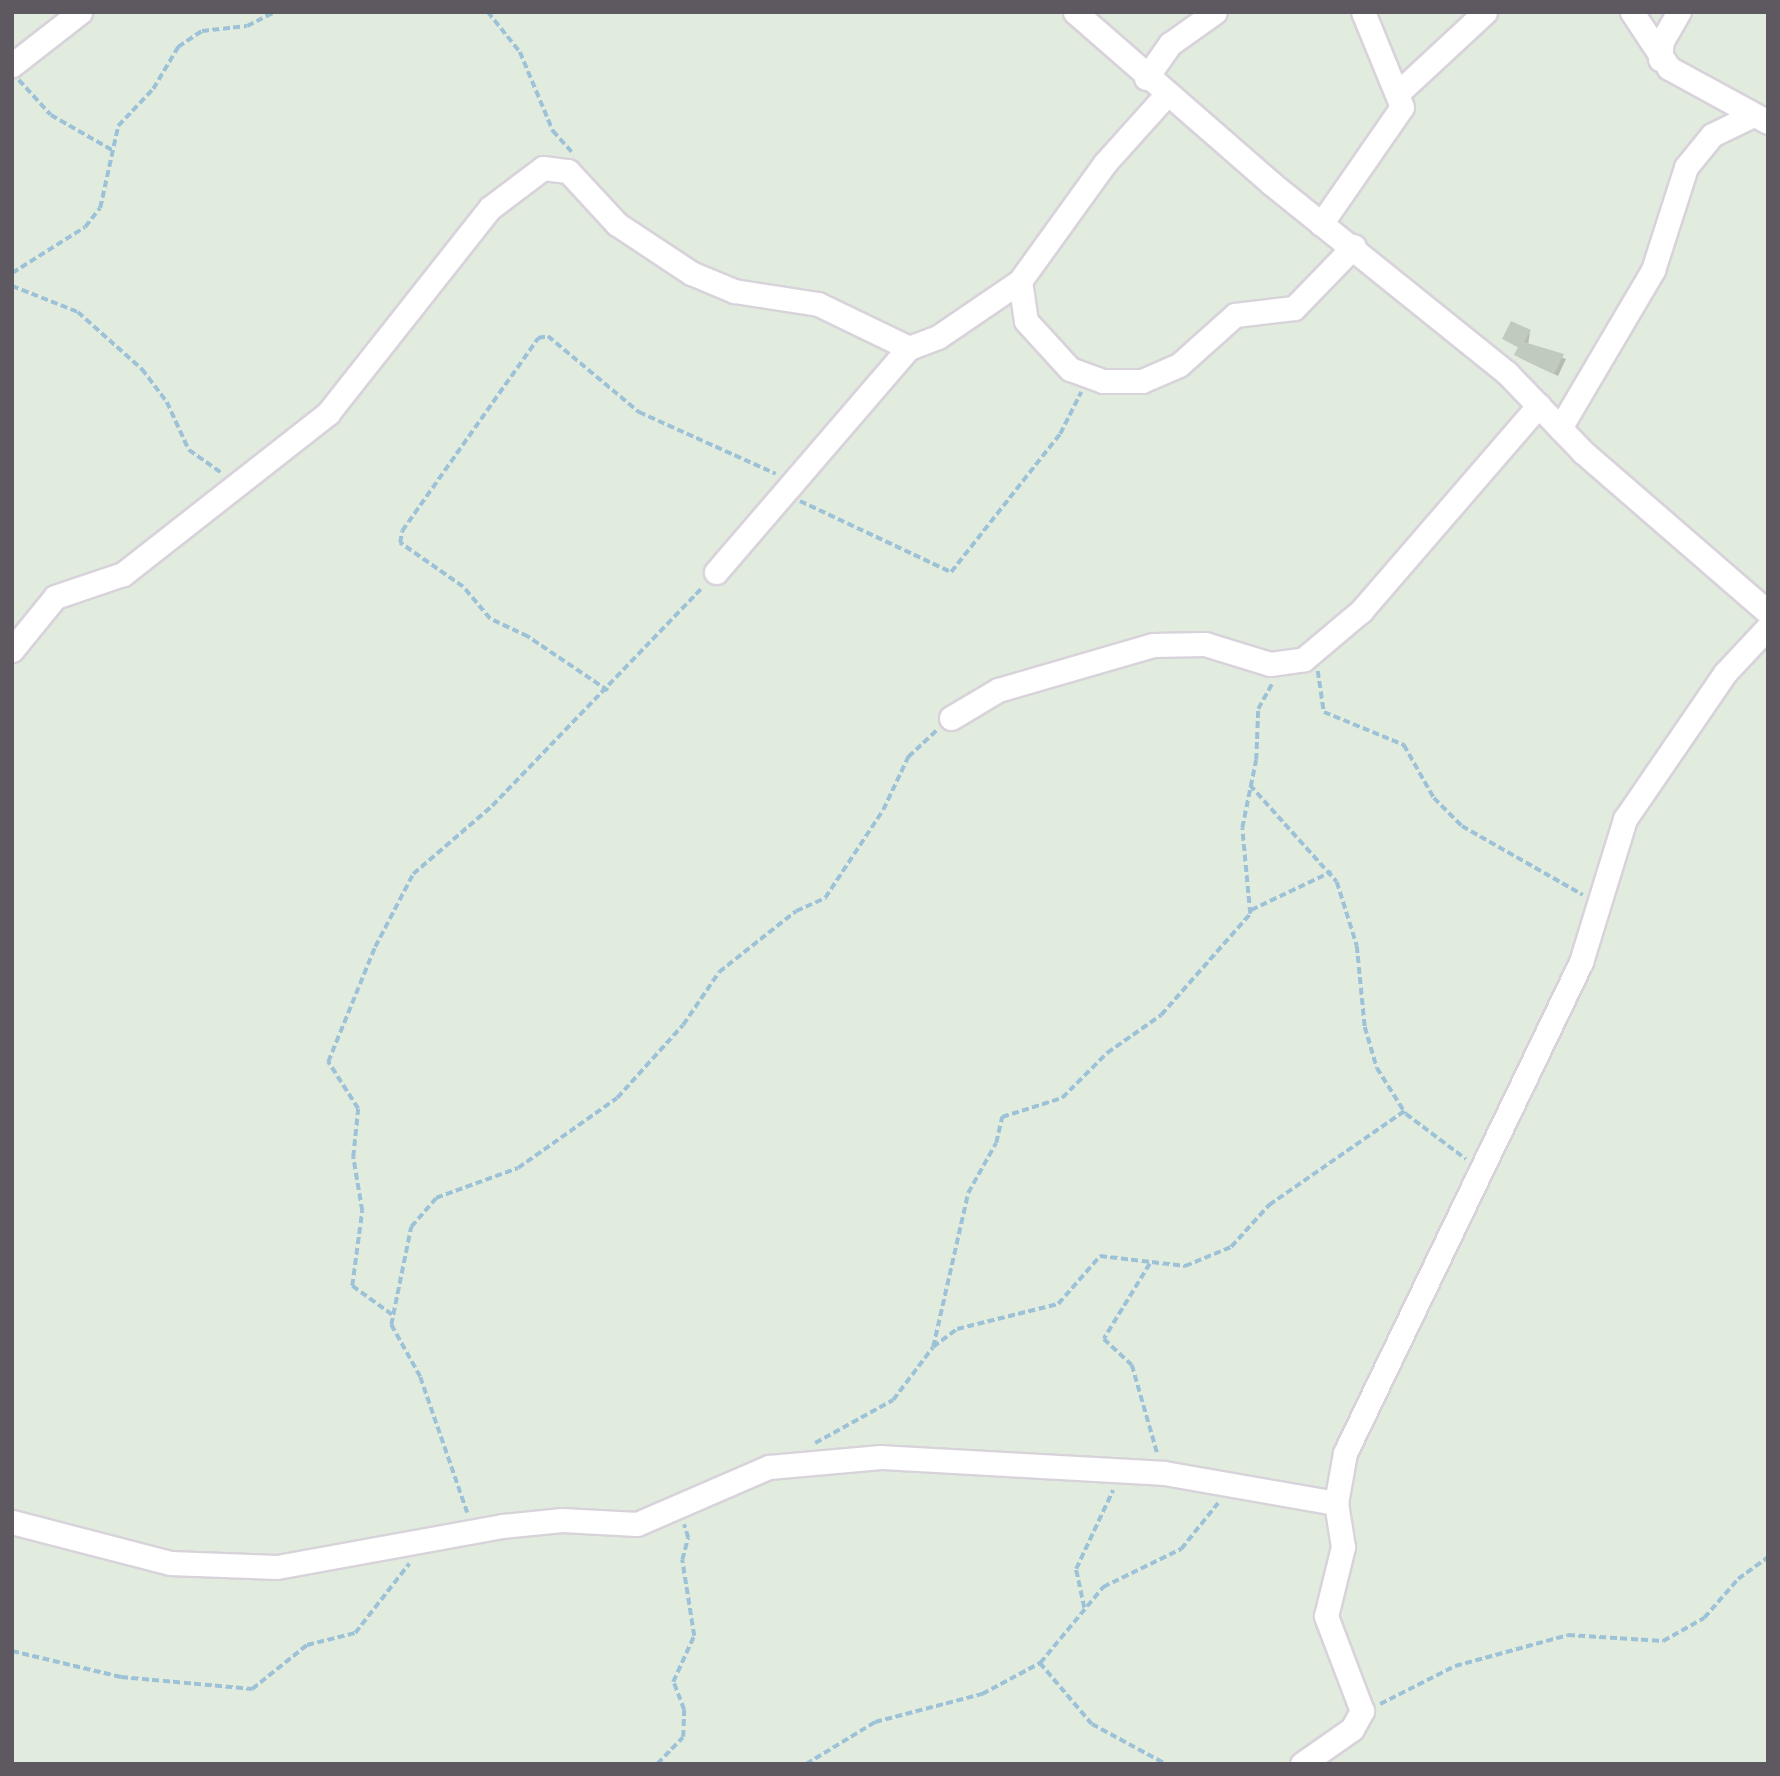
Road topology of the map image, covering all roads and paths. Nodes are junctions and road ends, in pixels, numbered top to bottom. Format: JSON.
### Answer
{"nodes":[{"id":1,"x":80,"y":12,"type":"edge"},
{"id":2,"x":274,"y":12,"type":"edge"},
{"id":3,"x":488,"y":12,"type":"edge"},
{"id":4,"x":1075,"y":12,"type":"edge"},
{"id":5,"x":1215,"y":12,"type":"edge"},
{"id":6,"x":1363,"y":12,"type":"edge"},
{"id":7,"x":1485,"y":12,"type":"edge"},
{"id":8,"x":1632,"y":12,"type":"edge"},
{"id":9,"x":1679,"y":12,"type":"edge"},
{"id":10,"x":1660,"y":59,"type":"junction"},
{"id":11,"x":12,"y":65,"type":"edge"},
{"id":12,"x":12,"y":74,"type":"edge"},
{"id":13,"x":1146,"y":78,"type":"junction"},
{"id":14,"x":1400,"y":91,"type":"junction"},
{"id":15,"x":1166,"y":95,"type":"junction"},
{"id":16,"x":1760,"y":119,"type":"edge"},
{"id":17,"x":112,"y":151,"type":"junction"},
{"id":18,"x":577,"y":156,"type":"dead end"},
{"id":19,"x":1321,"y":224,"type":"junction"},
{"id":20,"x":1354,"y":246,"type":"junction"},
{"id":21,"x":12,"y":273,"type":"edge"},
{"id":22,"x":1020,"y":281,"type":"junction"},
{"id":23,"x":12,"y":286,"type":"edge"},
{"id":24,"x":909,"y":348,"type":"junction"},
{"id":25,"x":1086,"y":377,"type":"junction"},
{"id":26,"x":1539,"y":405,"type":"junction"},
{"id":27,"x":1560,"y":428,"type":"junction"},
{"id":28,"x":241,"y":485,"type":"junction"},
{"id":29,"x":788,"y":488,"type":"junction"},
{"id":30,"x":716,"y":572,"type":"joint"},
{"id":31,"x":1768,"y":612,"type":"edge"},
{"id":32,"x":1768,"y":627,"type":"edge"},
{"id":33,"x":1318,"y":648,"type":"junction"},
{"id":34,"x":12,"y":650,"type":"edge"},
{"id":35,"x":1285,"y":665,"type":"junction"},
{"id":36,"x":608,"y":691,"type":"junction"},
{"id":37,"x":951,"y":718,"type":"joint"},
{"id":38,"x":1250,"y":785,"type":"junction"},
{"id":39,"x":1331,"y":872,"type":"junction"},
{"id":40,"x":1251,"y":910,"type":"junction"},
{"id":41,"x":1598,"y":911,"type":"junction"},
{"id":42,"x":1404,"y":1111,"type":"junction"},
{"id":43,"x":1475,"y":1173,"type":"junction"},
{"id":44,"x":1150,"y":1264,"type":"junction"},
{"id":45,"x":392,"y":1315,"type":"junction"},
{"id":46,"x":933,"y":1347,"type":"junction"},
{"id":47,"x":804,"y":1448,"type":"dead end"},
{"id":48,"x":1127,"y":1471,"type":"junction"},
{"id":49,"x":1164,"y":1473,"type":"junction"},
{"id":50,"x":1234,"y":1482,"type":"junction"},
{"id":51,"x":699,"y":1495,"type":"junction"},
{"id":52,"x":1336,"y":1503,"type":"junction"},
{"id":53,"x":12,"y":1522,"type":"edge"},
{"id":54,"x":473,"y":1532,"type":"junction"},
{"id":55,"x":428,"y":1543,"type":"junction"},
{"id":56,"x":1768,"y":1557,"type":"edge"},
{"id":57,"x":1085,"y":1609,"type":"junction"},
{"id":58,"x":12,"y":1651,"type":"edge"},
{"id":59,"x":1040,"y":1662,"type":"junction"},
{"id":60,"x":1362,"y":1711,"type":"junction"},
{"id":61,"x":657,"y":1764,"type":"edge"},
{"id":62,"x":806,"y":1764,"type":"edge"},
{"id":63,"x":1166,"y":1764,"type":"edge"},
{"id":64,"x":1302,"y":1764,"type":"edge"}],
"edges":[{"from":1,"to":11,"type":"street"},
{"from":2,"to":17,"type":"path"},
{"from":3,"to":18,"type":"path"},
{"from":4,"to":13,"type":"street"},
{"from":5,"to":13,"type":"street"},
{"from":6,"to":14,"type":"street"},
{"from":7,"to":14,"type":"street"},
{"from":8,"to":10,"type":"street"},
{"from":9,"to":10,"type":"street"},
{"from":10,"to":16,"type":"street"},
{"from":12,"to":17,"type":"path"},
{"from":13,"to":15,"type":"street"},
{"from":14,"to":19,"type":"street"},
{"from":15,"to":19,"type":"street"},
{"from":15,"to":22,"type":"street"},
{"from":16,"to":27,"type":"street"},
{"from":17,"to":21,"type":"path"},
{"from":19,"to":20,"type":"street"},
{"from":20,"to":25,"type":"street"},
{"from":20,"to":26,"type":"street"},
{"from":22,"to":24,"type":"street"},
{"from":22,"to":25,"type":"street"},
{"from":23,"to":28,"type":"path"},
{"from":24,"to":28,"type":"street"},
{"from":24,"to":29,"type":"street"},
{"from":25,"to":29,"type":"path"},
{"from":26,"to":27,"type":"street"},
{"from":26,"to":33,"type":"street"},
{"from":27,"to":31,"type":"street"},
{"from":28,"to":34,"type":"street"},
{"from":29,"to":30,"type":"street"},
{"from":29,"to":36,"type":"path"},
{"from":30,"to":36,"type":"path"},
{"from":32,"to":41,"type":"street"},
{"from":33,"to":35,"type":"street"},
{"from":33,"to":41,"type":"path"},
{"from":35,"to":37,"type":"street"},
{"from":35,"to":38,"type":"path"},
{"from":36,"to":45,"type":"path"},
{"from":37,"to":45,"type":"path"},
{"from":38,"to":39,"type":"path"},
{"from":38,"to":40,"type":"path"},
{"from":39,"to":40,"type":"path"},
{"from":39,"to":42,"type":"path"},
{"from":40,"to":46,"type":"path"},
{"from":41,"to":43,"type":"street"},
{"from":42,"to":43,"type":"path"},
{"from":42,"to":44,"type":"path"},
{"from":43,"to":52,"type":"street"},
{"from":44,"to":46,"type":"path"},
{"from":44,"to":49,"type":"path"},
{"from":45,"to":54,"type":"path"},
{"from":46,"to":47,"type":"path"},
{"from":48,"to":49,"type":"street"},
{"from":48,"to":51,"type":"street"},
{"from":48,"to":57,"type":"path"},
{"from":49,"to":50,"type":"street"},
{"from":50,"to":52,"type":"street"},
{"from":50,"to":57,"type":"path"},
{"from":51,"to":54,"type":"street"},
{"from":51,"to":61,"type":"path"},
{"from":52,"to":60,"type":"street"},
{"from":53,"to":55,"type":"street"},
{"from":54,"to":55,"type":"street"},
{"from":55,"to":58,"type":"path"},
{"from":56,"to":60,"type":"path"},
{"from":57,"to":59,"type":"path"},
{"from":59,"to":62,"type":"path"},
{"from":59,"to":63,"type":"path"},
{"from":60,"to":64,"type":"street"}]}
